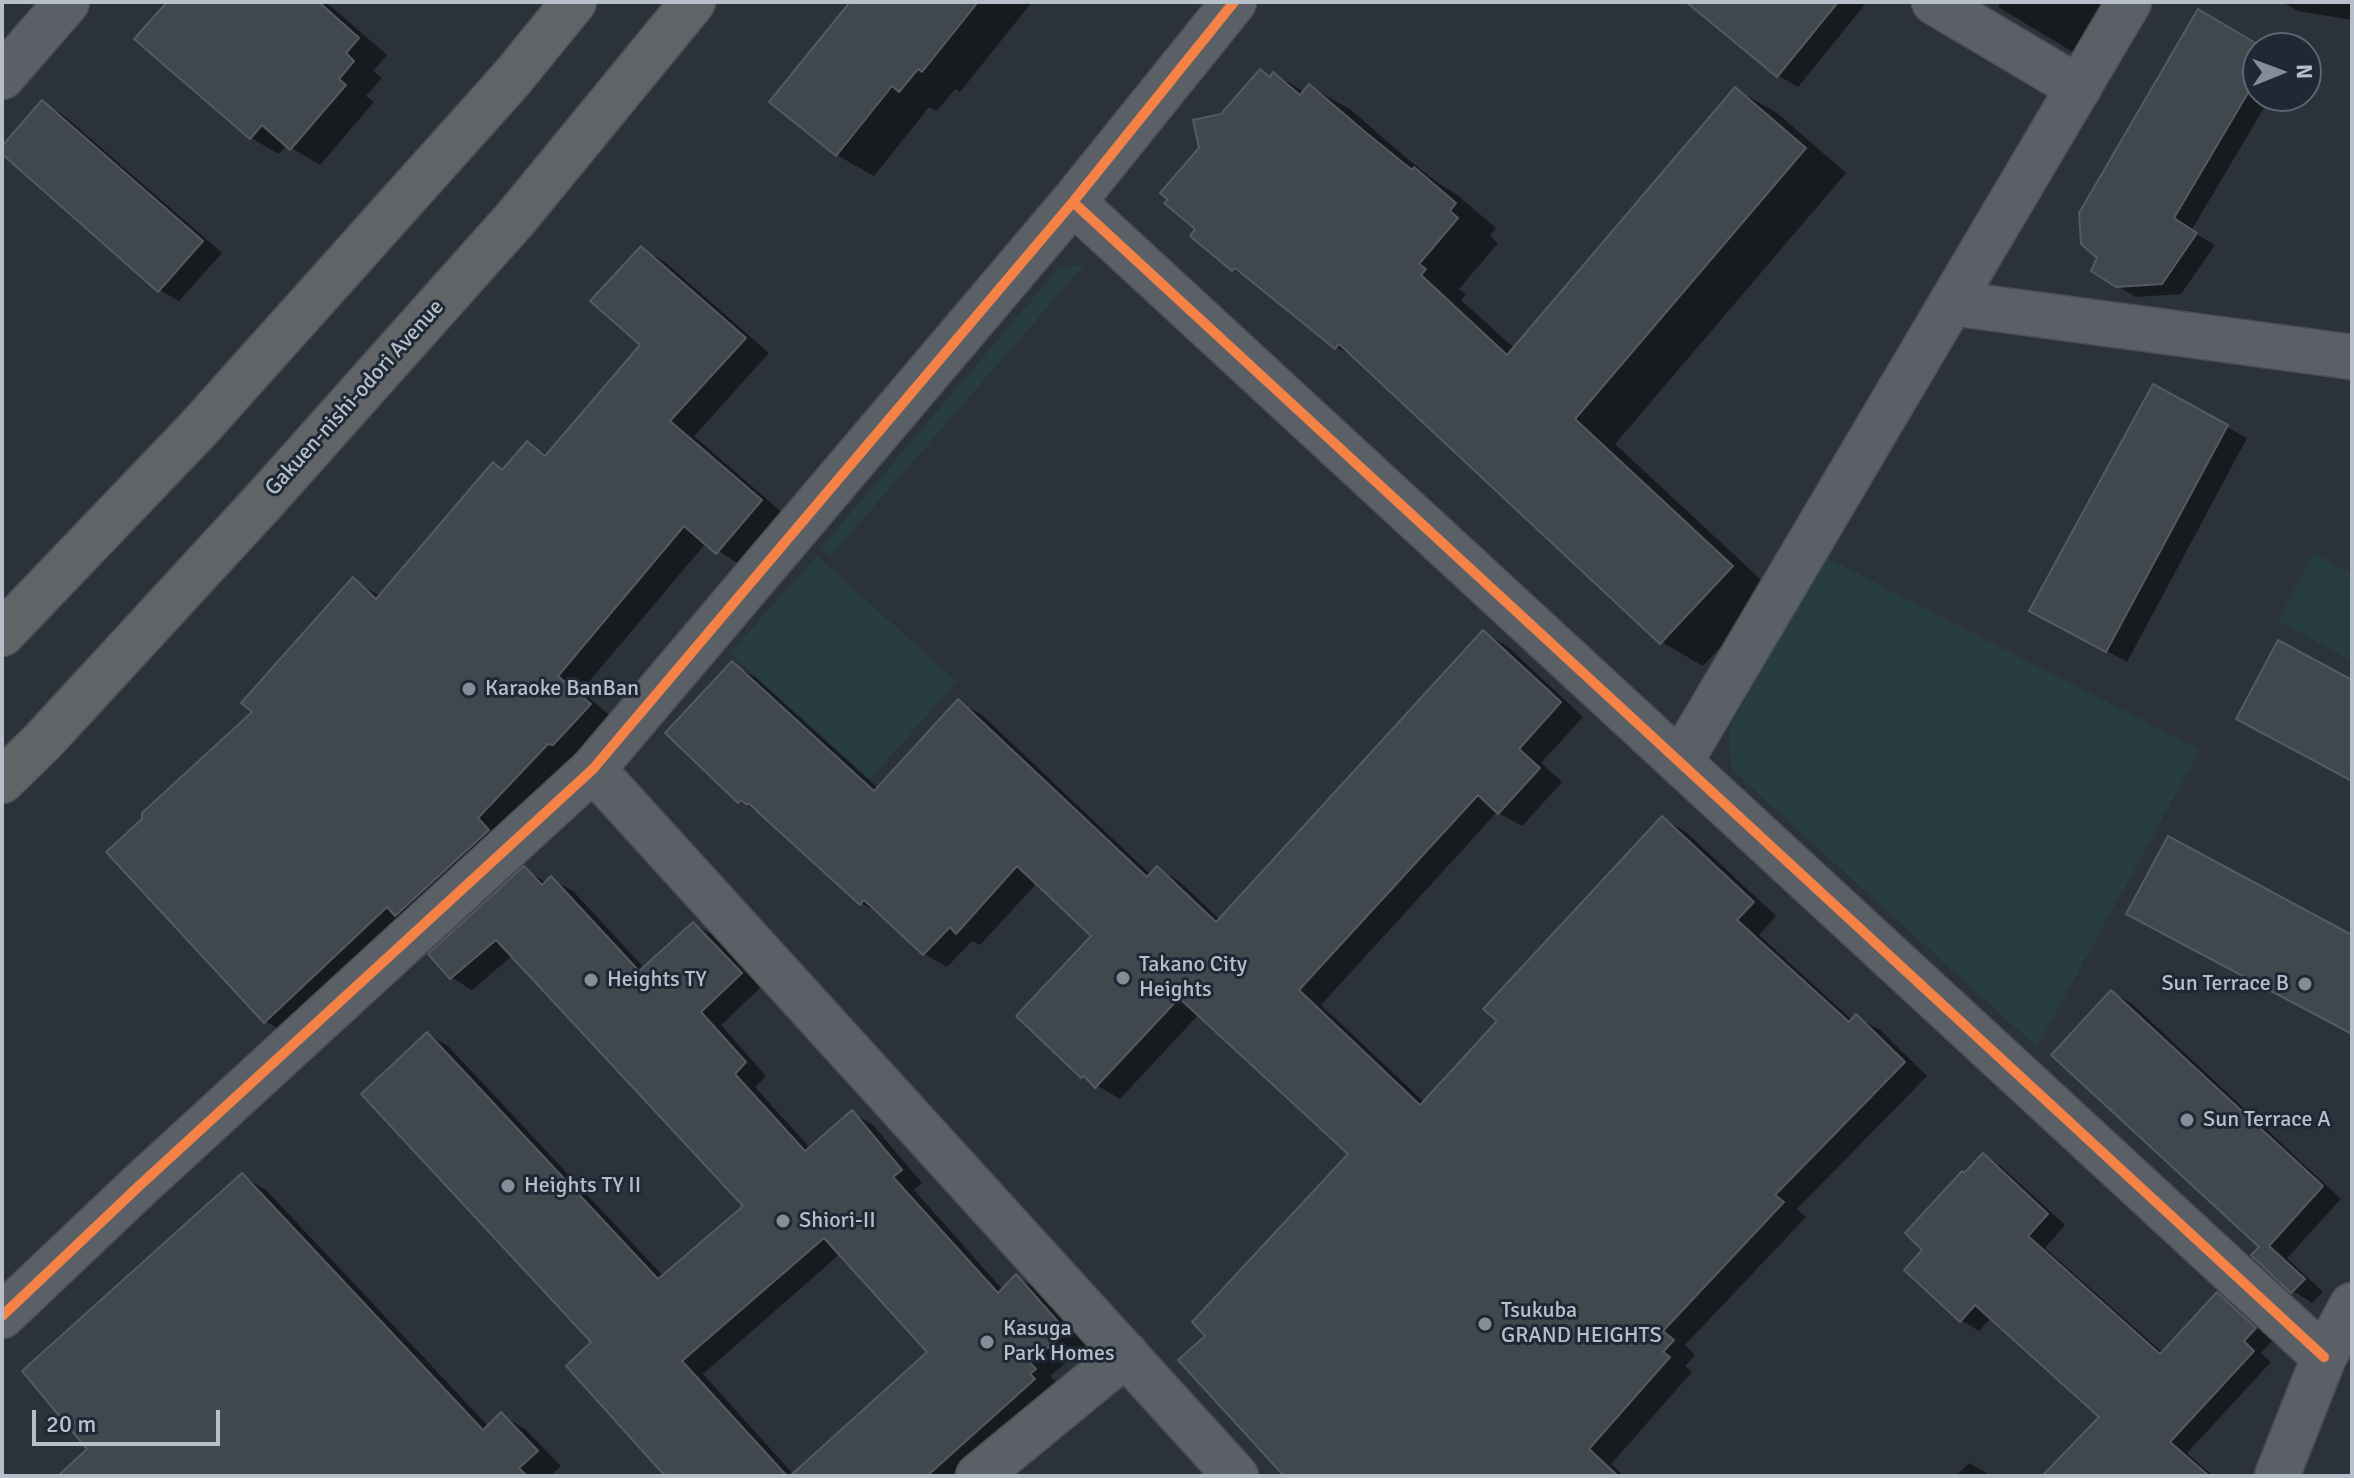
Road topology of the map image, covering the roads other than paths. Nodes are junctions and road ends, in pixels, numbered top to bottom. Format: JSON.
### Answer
{"nodes":[{"id":1,"x":67,"y":2,"type":"edge"},
{"id":2,"x":574,"y":2,"type":"edge"},
{"id":3,"x":693,"y":2,"type":"edge"},
{"id":4,"x":1234,"y":2,"type":"edge"},
{"id":5,"x":1934,"y":2,"type":"edge"},
{"id":6,"x":2129,"y":2,"type":"edge"},
{"id":7,"x":2,"y":77,"type":"edge"},
{"id":8,"x":2079,"y":88,"type":"junction"},
{"id":9,"x":1073,"y":202,"type":"junction"},
{"id":10,"x":1952,"y":303,"type":"junction"},
{"id":11,"x":2352,"y":357,"type":"edge"},
{"id":12,"x":2,"y":634,"type":"edge"},
{"id":13,"x":1680,"y":762,"type":"junction"},
{"id":14,"x":593,"y":769,"type":"junction"},
{"id":15,"x":2,"y":781,"type":"edge"},
{"id":16,"x":2352,"y":1305,"type":"edge"},
{"id":17,"x":2,"y":1316,"type":"edge"},
{"id":18,"x":1126,"y":1354,"type":"junction"},
{"id":19,"x":2324,"y":1357,"type":"junction"},
{"id":20,"x":978,"y":1476,"type":"edge"},
{"id":21,"x":1236,"y":1476,"type":"edge"},
{"id":22,"x":2277,"y":1476,"type":"edge"}],
"edges":[{"from":1,"to":7,"type":"street"},
{"from":2,"to":12,"type":"highway"},
{"from":3,"to":15,"type":"highway","name":"Gakuen-nishi-odori Avenue"},
{"from":4,"to":9,"type":"street"},
{"from":5,"to":8,"type":"street"},
{"from":6,"to":8,"type":"street"},
{"from":8,"to":10,"type":"street"},
{"from":9,"to":13,"type":"street"},
{"from":9,"to":14,"type":"street"},
{"from":10,"to":11,"type":"street"},
{"from":10,"to":13,"type":"street"},
{"from":13,"to":19,"type":"street"},
{"from":14,"to":17,"type":"street"},
{"from":14,"to":18,"type":"street"},
{"from":16,"to":19,"type":"street"},
{"from":18,"to":20,"type":"street"},
{"from":18,"to":21,"type":"street"},
{"from":19,"to":22,"type":"street"}]}
